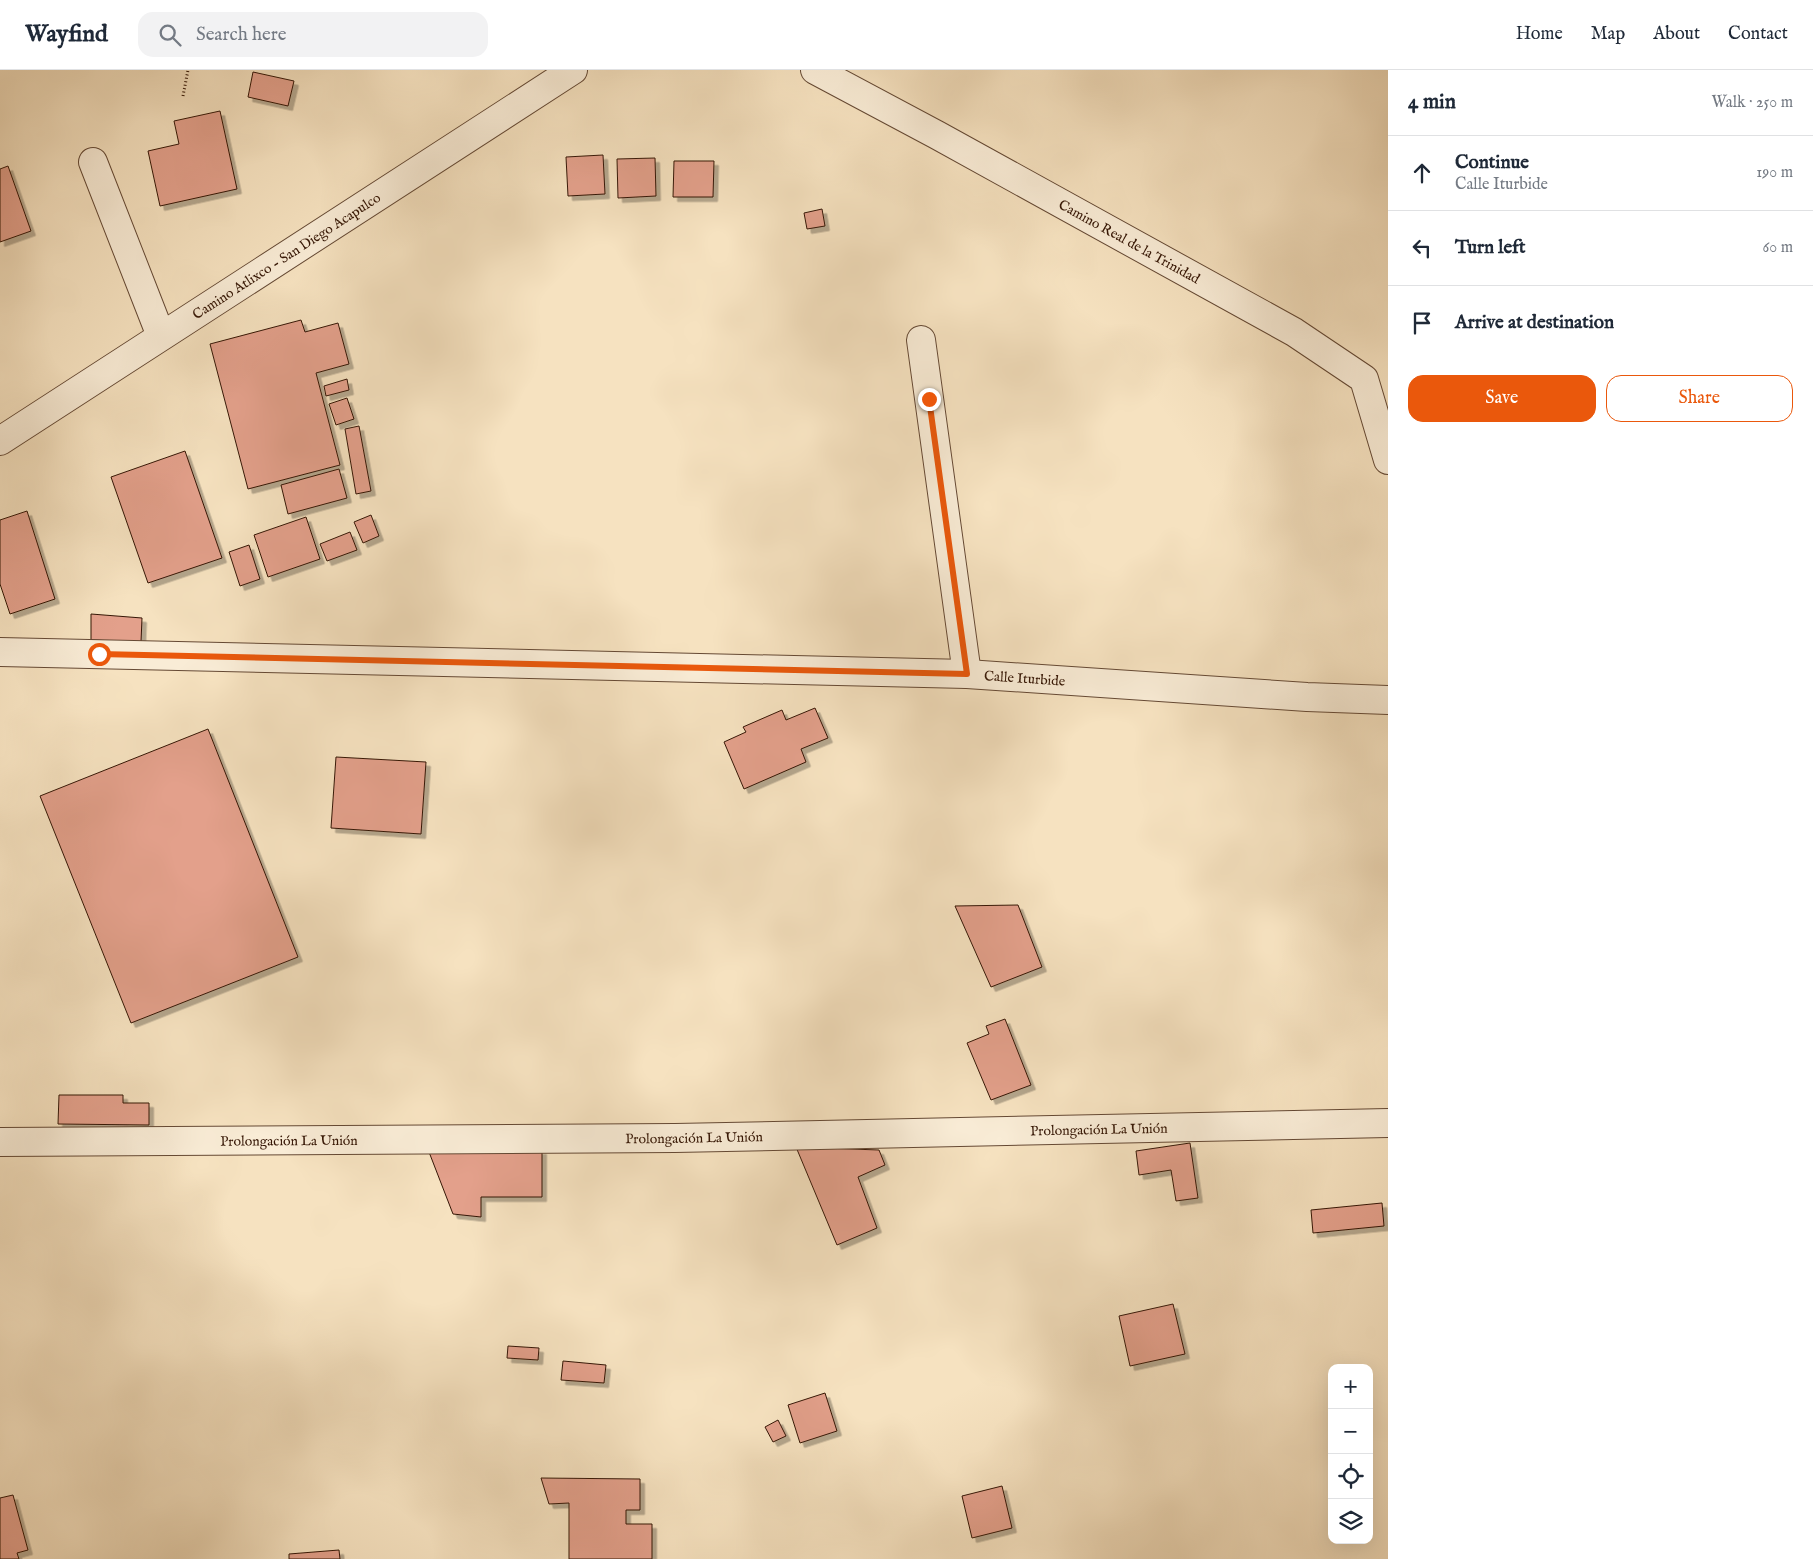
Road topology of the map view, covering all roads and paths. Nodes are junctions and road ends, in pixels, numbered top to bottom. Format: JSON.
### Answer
{"nodes":[{"id":1,"x":188,"y":70,"type":"edge"},
{"id":2,"x":573,"y":70,"type":"edge"},
{"id":3,"x":815,"y":70,"type":"edge"},
{"id":4,"x":183,"y":96,"type":"dead end"},
{"id":5,"x":93,"y":162,"type":"dead end"},
{"id":6,"x":161,"y":336,"type":"junction"},
{"id":7,"x":921,"y":340,"type":"dead end"},
{"id":8,"x":0,"y":441,"type":"edge"},
{"id":9,"x":1388,"y":460,"type":"edge"},
{"id":10,"x":0,"y":652,"type":"edge"},
{"id":11,"x":967,"y":674,"type":"junction"},
{"id":12,"x":1388,"y":700,"type":"edge"},
{"id":13,"x":1388,"y":1123,"type":"edge"},
{"id":14,"x":0,"y":1142,"type":"edge"}],
"edges":[{"from":1,"to":4,"type":"path"},
{"from":2,"to":6,"type":"street","name":"Camino Atlixco - San Diego Acapulco"},
{"from":3,"to":9,"type":"street","name":"Camino Real de la Trinidad"},
{"from":5,"to":6,"type":"street"},
{"from":6,"to":8,"type":"street","name":"Camino Atlixco - San Diego Acapulco"},
{"from":7,"to":11,"type":"street"},
{"from":10,"to":11,"type":"street","name":"Calle Iturbide"},
{"from":11,"to":12,"type":"street","name":"Calle Iturbide"},
{"from":13,"to":14,"type":"street","name":"Prolongación La Unión"}]}
